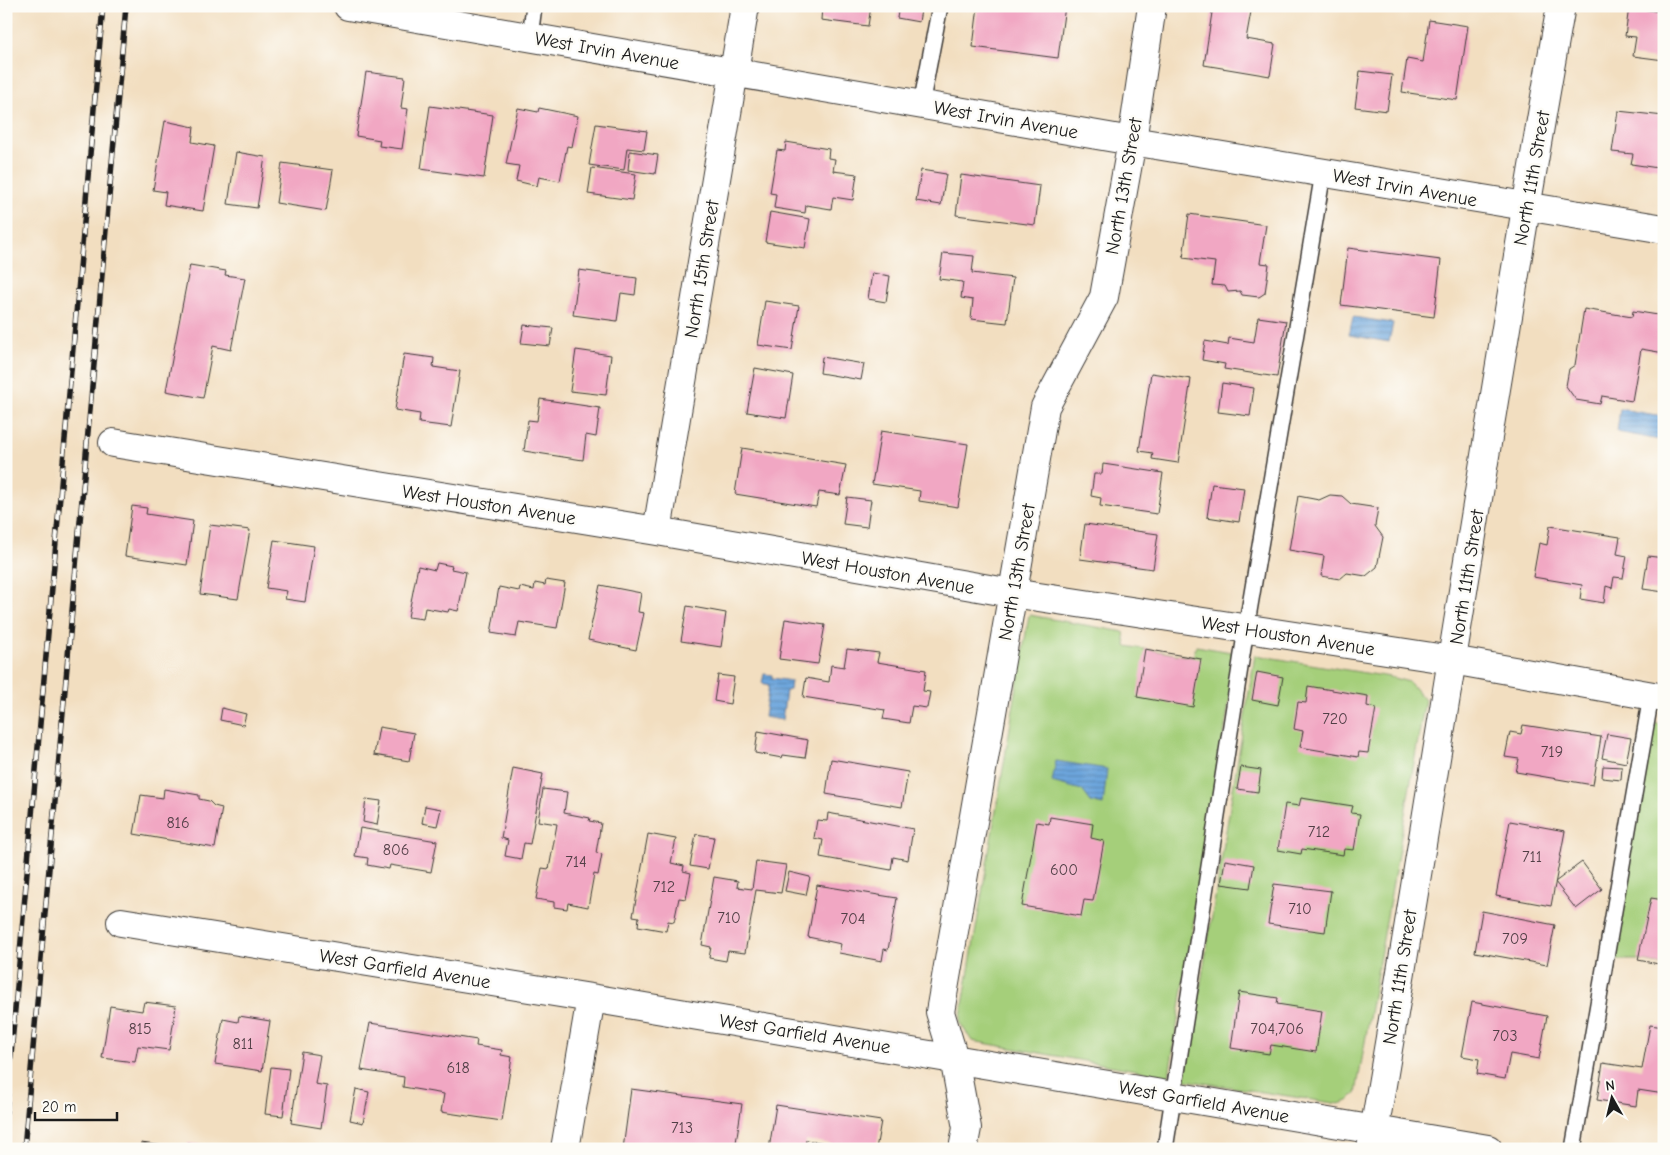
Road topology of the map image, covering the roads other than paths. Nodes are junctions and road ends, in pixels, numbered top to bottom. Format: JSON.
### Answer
{"nodes":[{"id":1,"x":348,"y":6,"type":"edge"},
{"id":2,"x":534,"y":6,"type":"edge"},
{"id":3,"x":745,"y":6,"type":"edge"},
{"id":4,"x":940,"y":6,"type":"edge"},
{"id":5,"x":1152,"y":6,"type":"edge"},
{"id":6,"x":1561,"y":6,"type":"edge"},
{"id":7,"x":530,"y":37,"type":"junction"},
{"id":8,"x":734,"y":72,"type":"junction"},
{"id":9,"x":921,"y":105,"type":"junction"},
{"id":10,"x":1132,"y":141,"type":"junction"},
{"id":11,"x":1323,"y":173,"type":"junction"},
{"id":12,"x":1525,"y":207,"type":"junction"},
{"id":13,"x":1664,"y":229,"type":"edge"},
{"id":14,"x":113,"y":443,"type":"dead end"},
{"id":15,"x":657,"y":531,"type":"junction"},
{"id":16,"x":1012,"y":593,"type":"junction"},
{"id":17,"x":1246,"y":629,"type":"junction"},
{"id":18,"x":1452,"y":660,"type":"junction"},
{"id":19,"x":1657,"y":697,"type":"edge"},
{"id":20,"x":122,"y":922,"type":"dead end"},
{"id":21,"x":591,"y":998,"type":"junction"},
{"id":22,"x":954,"y":1058,"type":"junction"},
{"id":23,"x":1174,"y":1096,"type":"junction"},
{"id":24,"x":1372,"y":1139,"type":"edge"},
{"id":25,"x":565,"y":1149,"type":"edge"},
{"id":26,"x":963,"y":1149,"type":"edge"},
{"id":27,"x":1165,"y":1149,"type":"edge"},
{"id":28,"x":1488,"y":1149,"type":"edge"},
{"id":29,"x":1573,"y":1149,"type":"edge"}],
"edges":[{"from":1,"to":7,"type":"street","name":"West Irvin Avenue"},
{"from":2,"to":7,"type":"lane"},
{"from":3,"to":8,"type":"street","name":"North 15th Street"},
{"from":4,"to":9,"type":"lane"},
{"from":5,"to":10,"type":"street","name":"North 13th Street"},
{"from":6,"to":12,"type":"street","name":"North 11th Street"},
{"from":7,"to":8,"type":"street","name":"West Irvin Avenue"},
{"from":8,"to":9,"type":"street","name":"West Irvin Avenue"},
{"from":8,"to":15,"type":"street","name":"North 15th Street"},
{"from":9,"to":10,"type":"street","name":"West Irvin Avenue"},
{"from":10,"to":11,"type":"street","name":"West Irvin Avenue"},
{"from":10,"to":16,"type":"street","name":"North 13th Street"},
{"from":11,"to":12,"type":"street","name":"West Irvin Avenue"},
{"from":11,"to":17,"type":"lane"},
{"from":12,"to":13,"type":"street","name":"West Irvin Avenue"},
{"from":12,"to":18,"type":"street","name":"North 11th Street"},
{"from":14,"to":15,"type":"street","name":"West Houston Avenue"},
{"from":15,"to":16,"type":"street","name":"West Houston Avenue"},
{"from":16,"to":17,"type":"street","name":"West Houston Avenue"},
{"from":16,"to":22,"type":"street","name":"North 13th Street"},
{"from":17,"to":18,"type":"street","name":"West Houston Avenue"},
{"from":17,"to":23,"type":"lane"},
{"from":18,"to":19,"type":"street","name":"West Houston Avenue"},
{"from":18,"to":24,"type":"street","name":"North 11th Street"},
{"from":19,"to":29,"type":"lane"},
{"from":20,"to":21,"type":"street","name":"West Garfield Avenue"},
{"from":21,"to":22,"type":"street","name":"West Garfield Avenue"},
{"from":21,"to":25,"type":"street"},
{"from":22,"to":23,"type":"street","name":"West Garfield Avenue"},
{"from":22,"to":26,"type":"street","name":"North 13th Street"},
{"from":23,"to":24,"type":"street","name":"West Garfield Avenue"},
{"from":23,"to":27,"type":"lane"},
{"from":24,"to":28,"type":"street","name":"West Garfield Avenue"}]}
